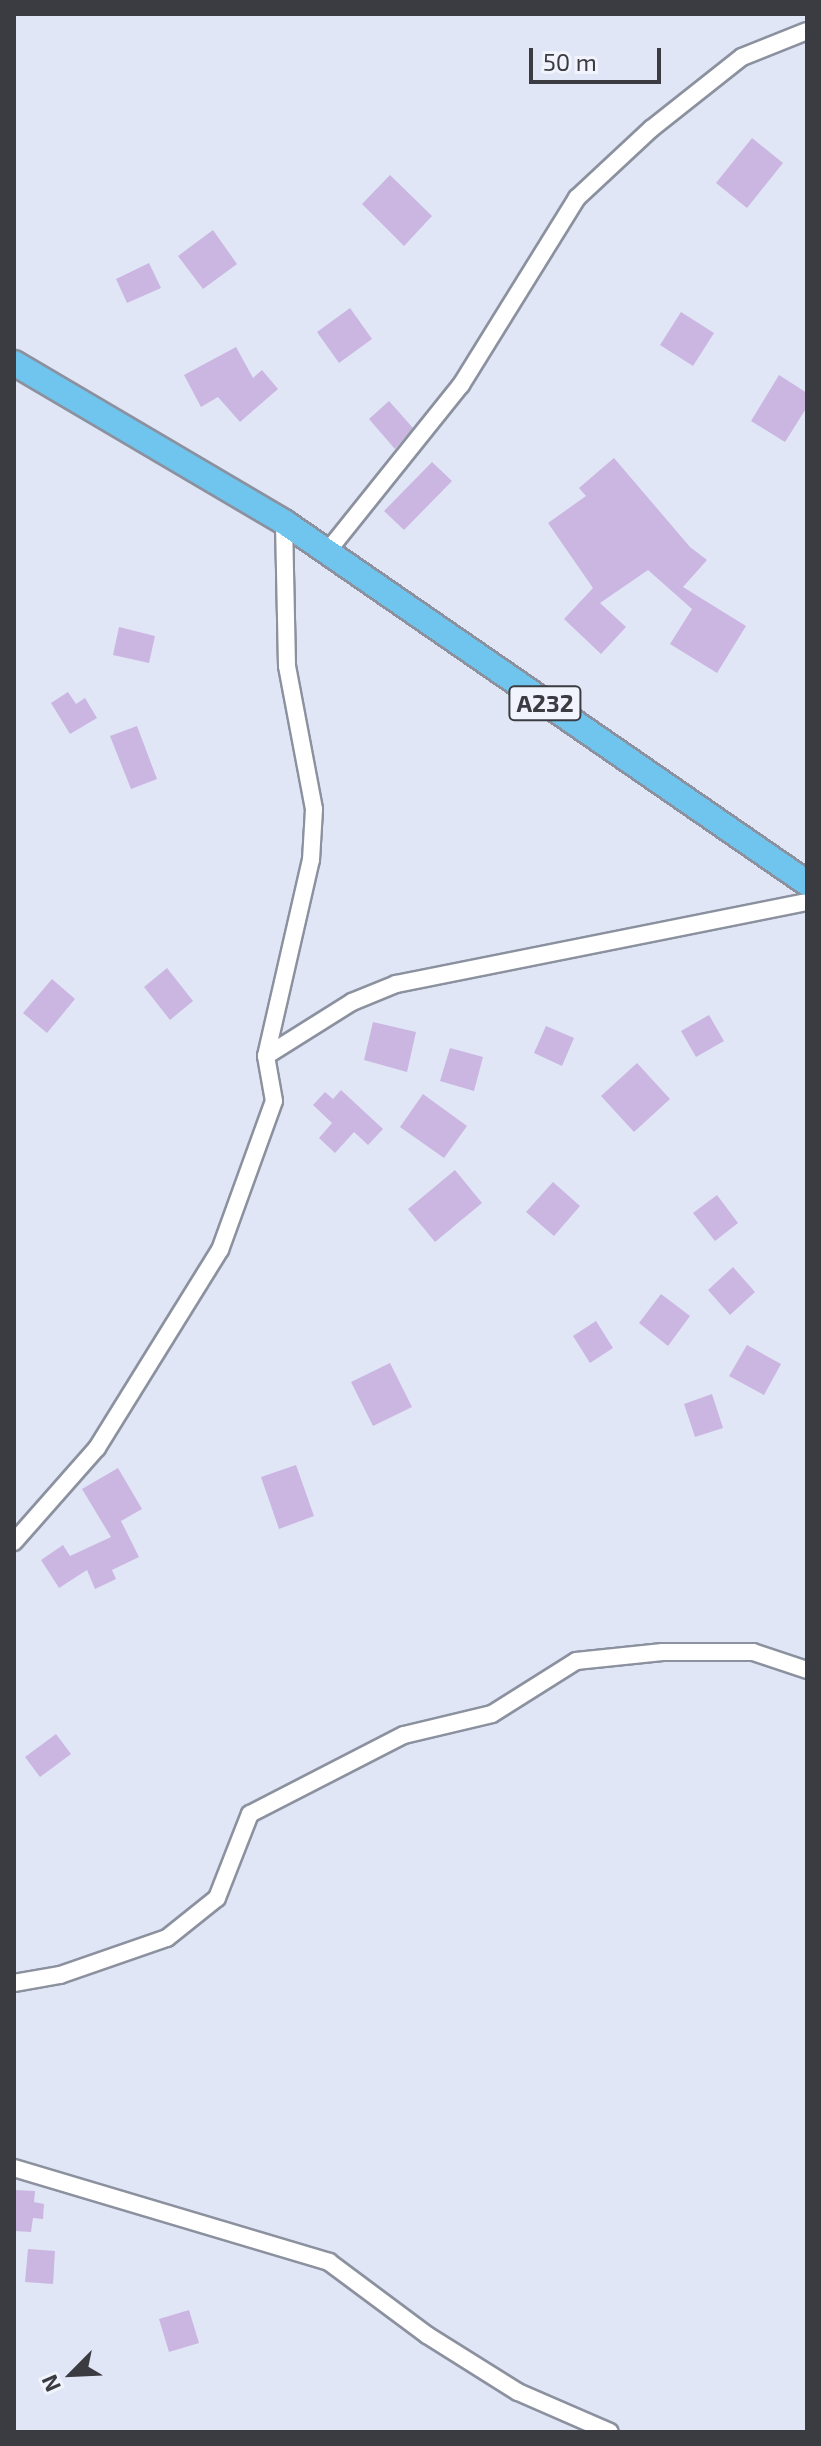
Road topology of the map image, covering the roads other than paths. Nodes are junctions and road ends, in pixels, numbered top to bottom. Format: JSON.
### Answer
{"nodes":[{"id":1,"x":807,"y":31,"type":"edge"},
{"id":2,"x":14,"y":363,"type":"edge"},
{"id":3,"x":284,"y":522,"type":"junction"},
{"id":4,"x":327,"y":552,"type":"junction"},
{"id":5,"x":807,"y":883,"type":"edge"},
{"id":6,"x":807,"y":902,"type":"edge"},
{"id":7,"x":266,"y":1056,"type":"junction"},
{"id":8,"x":14,"y":1542,"type":"edge"},
{"id":9,"x":807,"y":1670,"type":"edge"},
{"id":10,"x":14,"y":1983,"type":"edge"},
{"id":11,"x":14,"y":2168,"type":"edge"},
{"id":12,"x":610,"y":2432,"type":"edge"}],
"edges":[{"from":1,"to":4,"type":"street"},
{"from":2,"to":3,"type":"main road","number":"A232"},
{"from":3,"to":4,"type":"main road","number":"A232"},
{"from":3,"to":7,"type":"street"},
{"from":4,"to":5,"type":"main road","number":"A232"},
{"from":6,"to":7,"type":"street"},
{"from":7,"to":8,"type":"street"},
{"from":9,"to":10,"type":"street"},
{"from":11,"to":12,"type":"street"}]}
